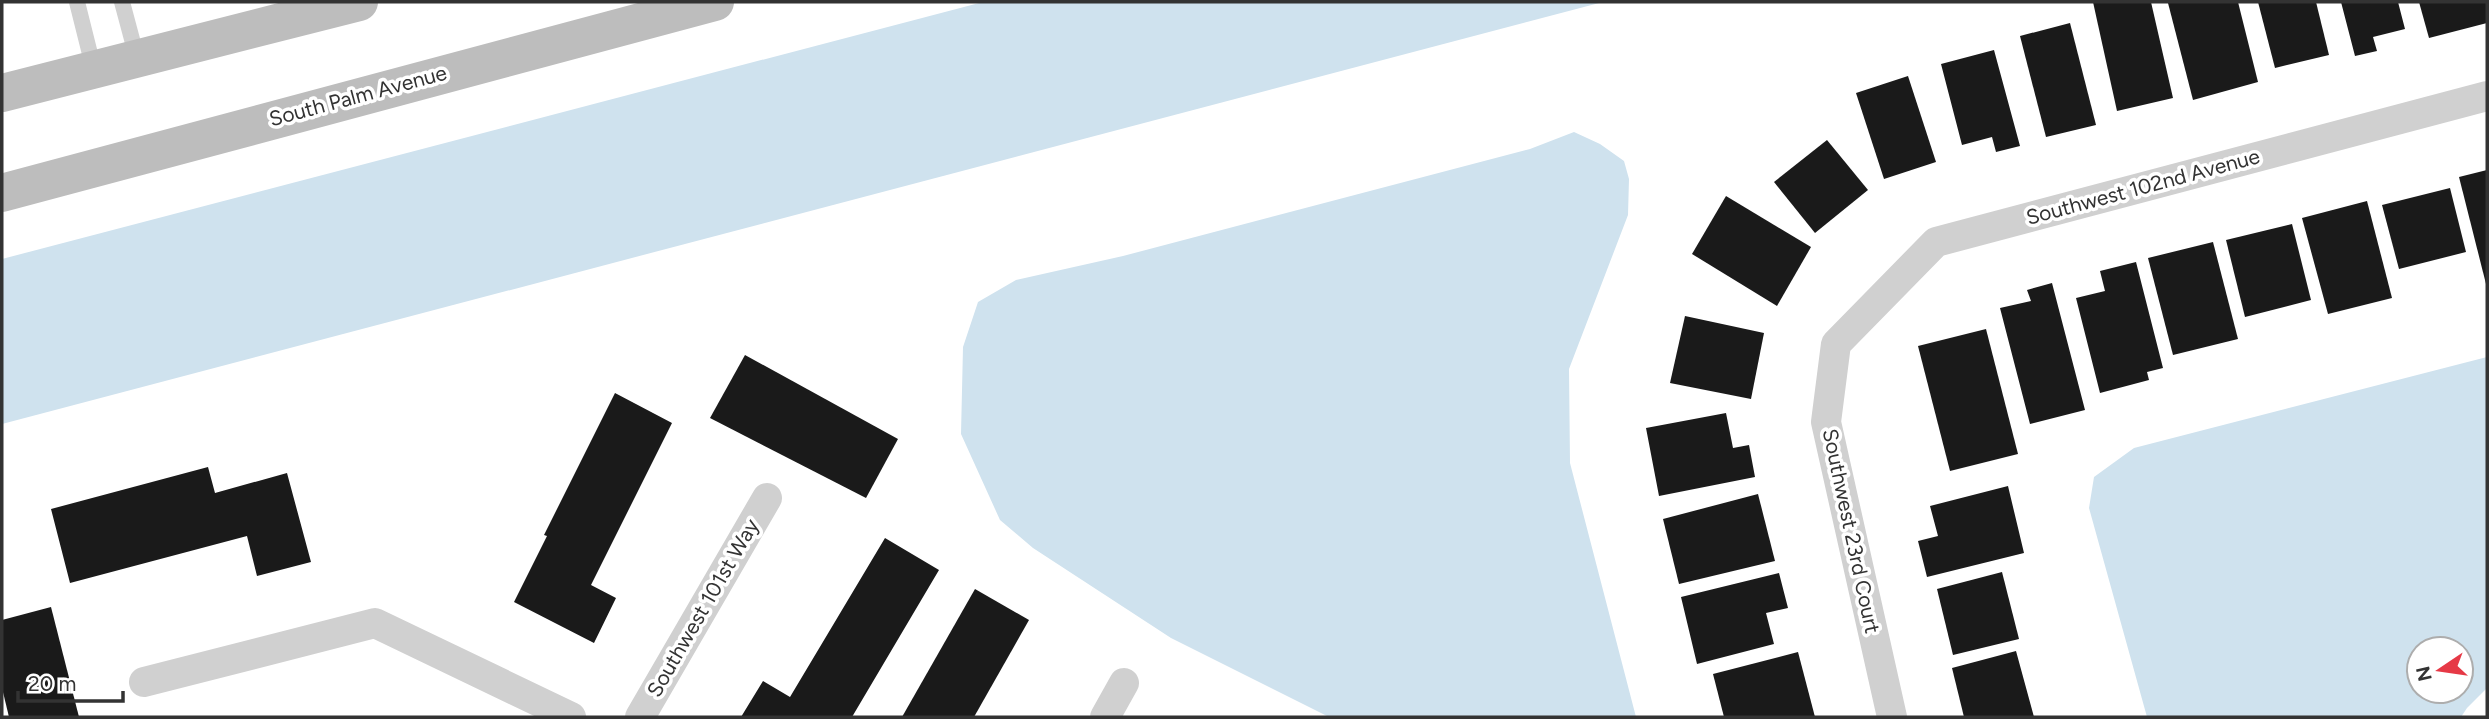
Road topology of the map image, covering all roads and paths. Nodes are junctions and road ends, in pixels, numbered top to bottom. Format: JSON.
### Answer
{"nodes":[{"id":1,"x":77,"y":2,"type":"edge"},
{"id":2,"x":122,"y":2,"type":"edge"},
{"id":3,"x":359,"y":2,"type":"edge"},
{"id":4,"x":715,"y":2,"type":"edge"},
{"id":5,"x":137,"y":58,"type":"junction"},
{"id":6,"x":94,"y":70,"type":"junction"},
{"id":7,"x":2,"y":93,"type":"edge"},
{"id":8,"x":2487,"y":96,"type":"edge"},
{"id":9,"x":2,"y":193,"type":"edge"},
{"id":10,"x":1836,"y":344,"type":"joint"},
{"id":11,"x":767,"y":499,"type":"dead end"},
{"id":12,"x":144,"y":682,"type":"dead end"},
{"id":13,"x":1124,"y":683,"type":"dead end"},
{"id":14,"x":571,"y":717,"type":"edge"},
{"id":15,"x":640,"y":717,"type":"edge"},
{"id":16,"x":1105,"y":717,"type":"edge"},
{"id":17,"x":1892,"y":717,"type":"edge"}],
"edges":[{"from":1,"to":6,"type":"lane"},
{"from":2,"to":5,"type":"lane"},
{"from":3,"to":5,"type":"main road"},
{"from":4,"to":9,"type":"main road","name":"South Palm Avenue"},
{"from":5,"to":6,"type":"main road"},
{"from":6,"to":7,"type":"main road"},
{"from":8,"to":10,"type":"street","name":"Southwest 102nd Avenue"},
{"from":10,"to":17,"type":"street","name":"Southwest 23rd Court"},
{"from":11,"to":15,"type":"street","name":"Southwest 101st Way"},
{"from":12,"to":14,"type":"street"},
{"from":13,"to":16,"type":"street"}]}
